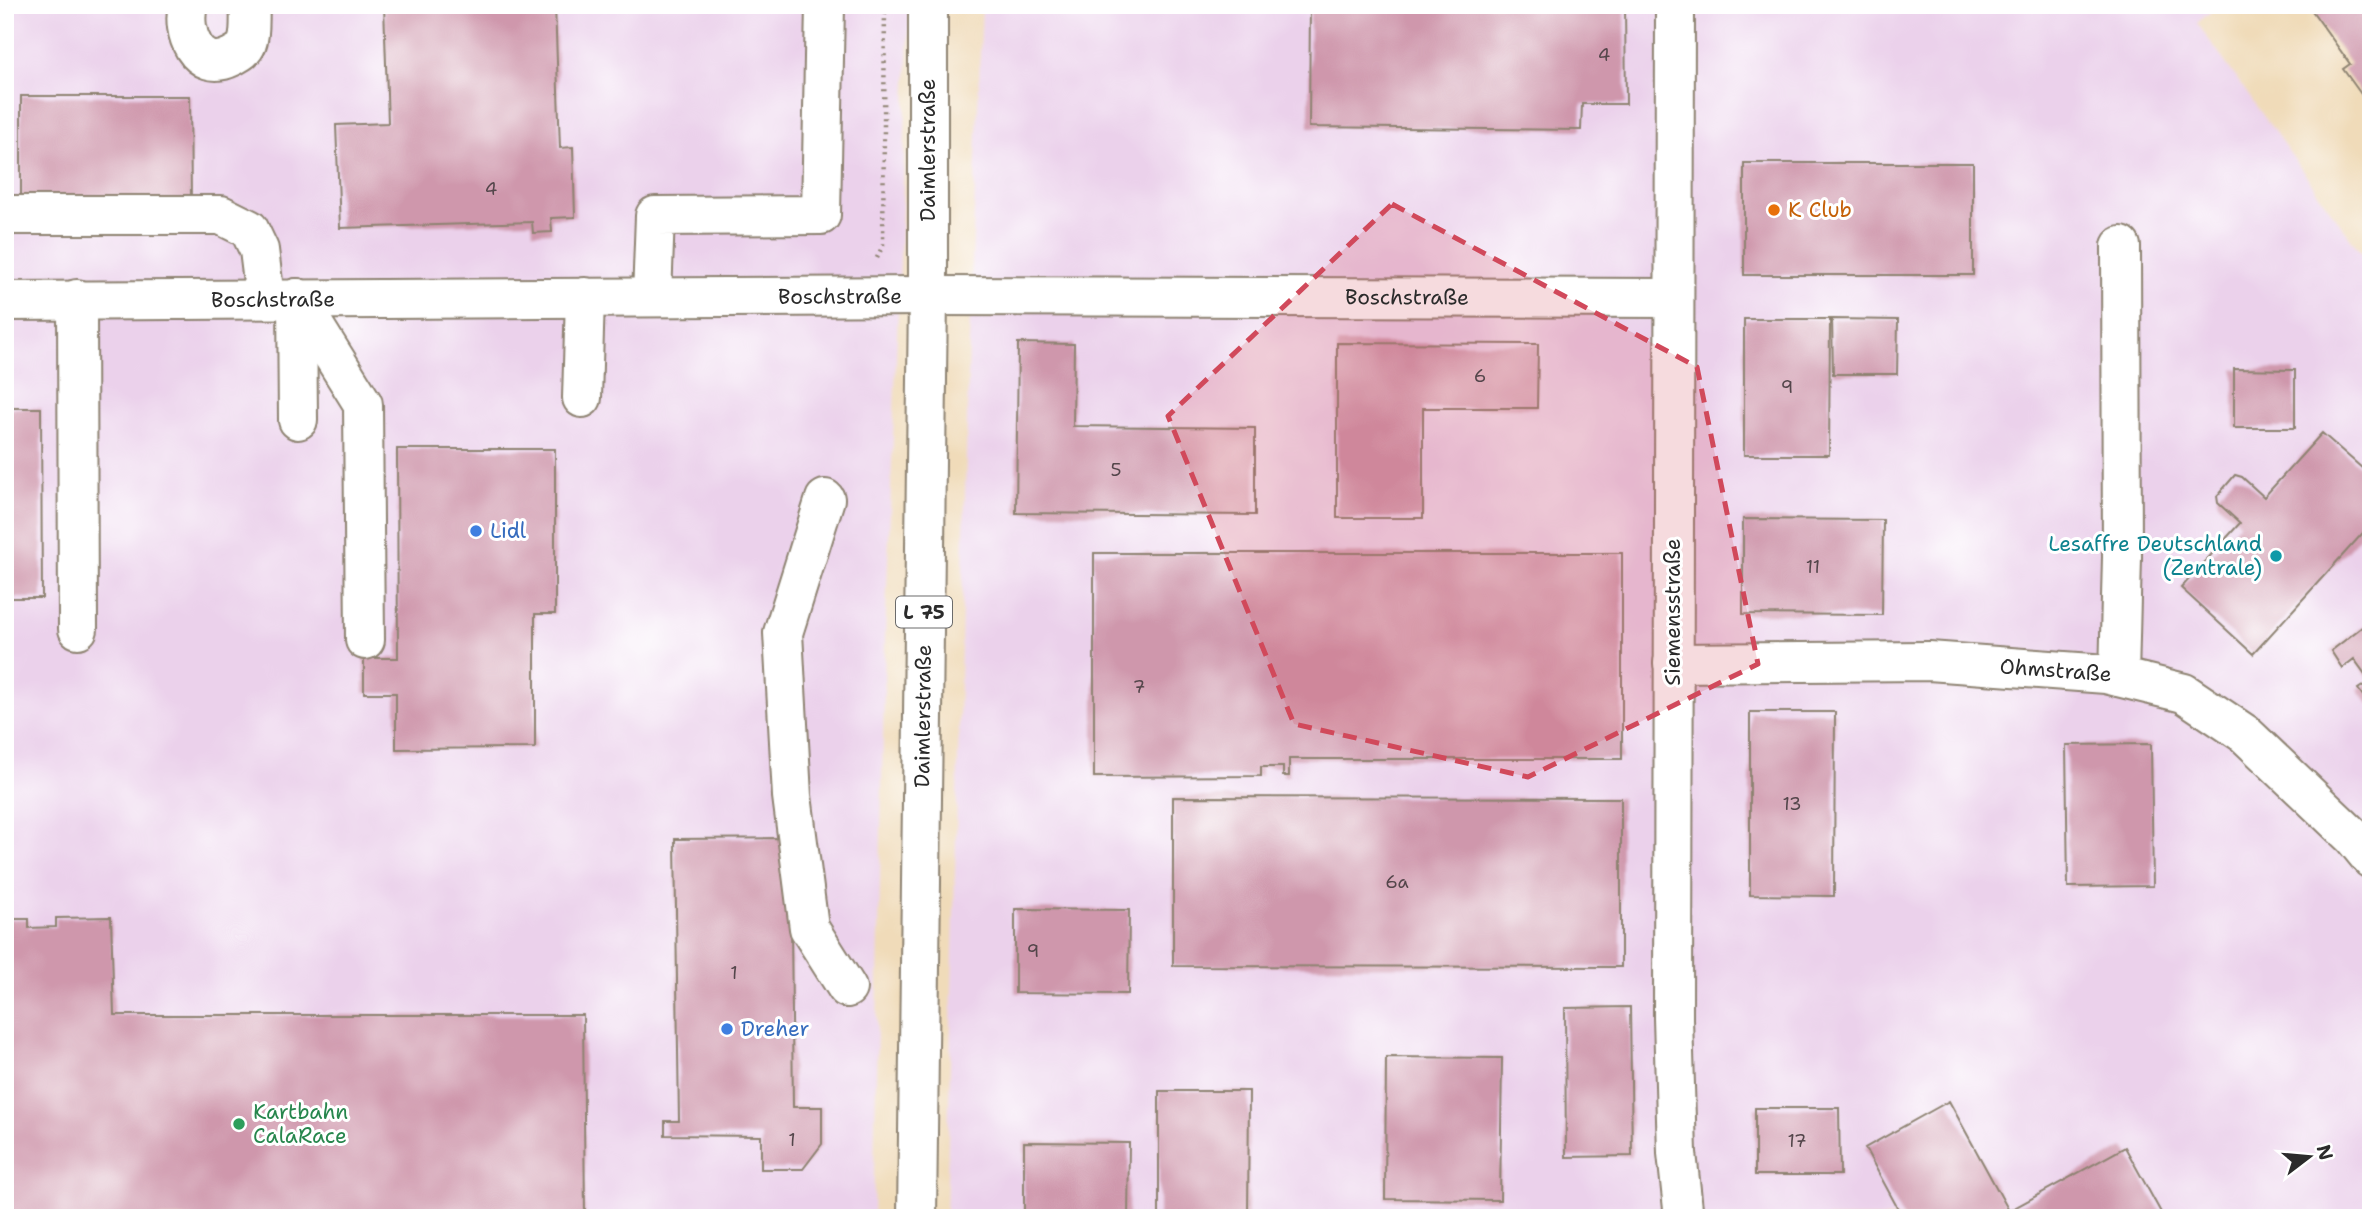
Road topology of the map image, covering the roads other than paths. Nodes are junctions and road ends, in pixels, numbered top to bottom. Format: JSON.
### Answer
{"nodes":[{"id":1,"x":188,"y":5,"type":"edge"},
{"id":2,"x":250,"y":5,"type":"edge"},
{"id":3,"x":825,"y":5,"type":"edge"},
{"id":4,"x":928,"y":5,"type":"edge"},
{"id":5,"x":1675,"y":5,"type":"edge"},
{"id":6,"x":5,"y":215,"type":"edge"},
{"id":7,"x":2121,"y":246,"type":"dead end"},
{"id":8,"x":652,"y":296,"type":"junction"},
{"id":9,"x":928,"y":296,"type":"junction"},
{"id":10,"x":585,"y":297,"type":"junction"},
{"id":11,"x":281,"y":298,"type":"junction"},
{"id":12,"x":1673,"y":298,"type":"junction"},
{"id":13,"x":77,"y":299,"type":"junction"},
{"id":14,"x":5,"y":301,"type":"edge"},
{"id":15,"x":582,"y":398,"type":"dead end"},
{"id":16,"x":298,"y":420,"type":"dead end"},
{"id":17,"x":825,"y":499,"type":"dead end"},
{"id":18,"x":78,"y":629,"type":"dead end"},
{"id":19,"x":365,"y":640,"type":"dead end"},
{"id":20,"x":1673,"y":663,"type":"junction"},
{"id":21,"x":2119,"y":677,"type":"junction"},
{"id":22,"x":2371,"y":859,"type":"edge"},
{"id":23,"x":847,"y":988,"type":"dead end"},
{"id":24,"x":917,"y":1218,"type":"edge"},
{"id":25,"x":1684,"y":1218,"type":"edge"}],
"edges":[{"from":1,"to":2,"type":"street"},
{"from":3,"to":8,"type":"street"},
{"from":4,"to":9,"type":"street","name":"Daimlerstraße","number":"L 75"},
{"from":5,"to":12,"type":"street","name":"Siemensstraße"},
{"from":6,"to":11,"type":"street"},
{"from":7,"to":21,"type":"street"},
{"from":8,"to":9,"type":"street","name":"Boschstraße"},
{"from":8,"to":10,"type":"street","name":"Boschstraße"},
{"from":9,"to":12,"type":"street","name":"Boschstraße"},
{"from":9,"to":24,"type":"street","name":"Daimlerstraße","number":"L 75"},
{"from":10,"to":11,"type":"street","name":"Boschstraße"},
{"from":10,"to":15,"type":"street"},
{"from":11,"to":13,"type":"street","name":"Boschstraße"},
{"from":11,"to":16,"type":"street"},
{"from":11,"to":19,"type":"street"},
{"from":12,"to":20,"type":"street","name":"Siemensstraße"},
{"from":13,"to":14,"type":"street","name":"Boschstraße"},
{"from":13,"to":18,"type":"street"},
{"from":17,"to":23,"type":"street"},
{"from":20,"to":21,"type":"street","name":"Ohmstraße"},
{"from":20,"to":25,"type":"street","name":"Siemensstraße"},
{"from":21,"to":22,"type":"street","name":"Ohmstraße"}]}
